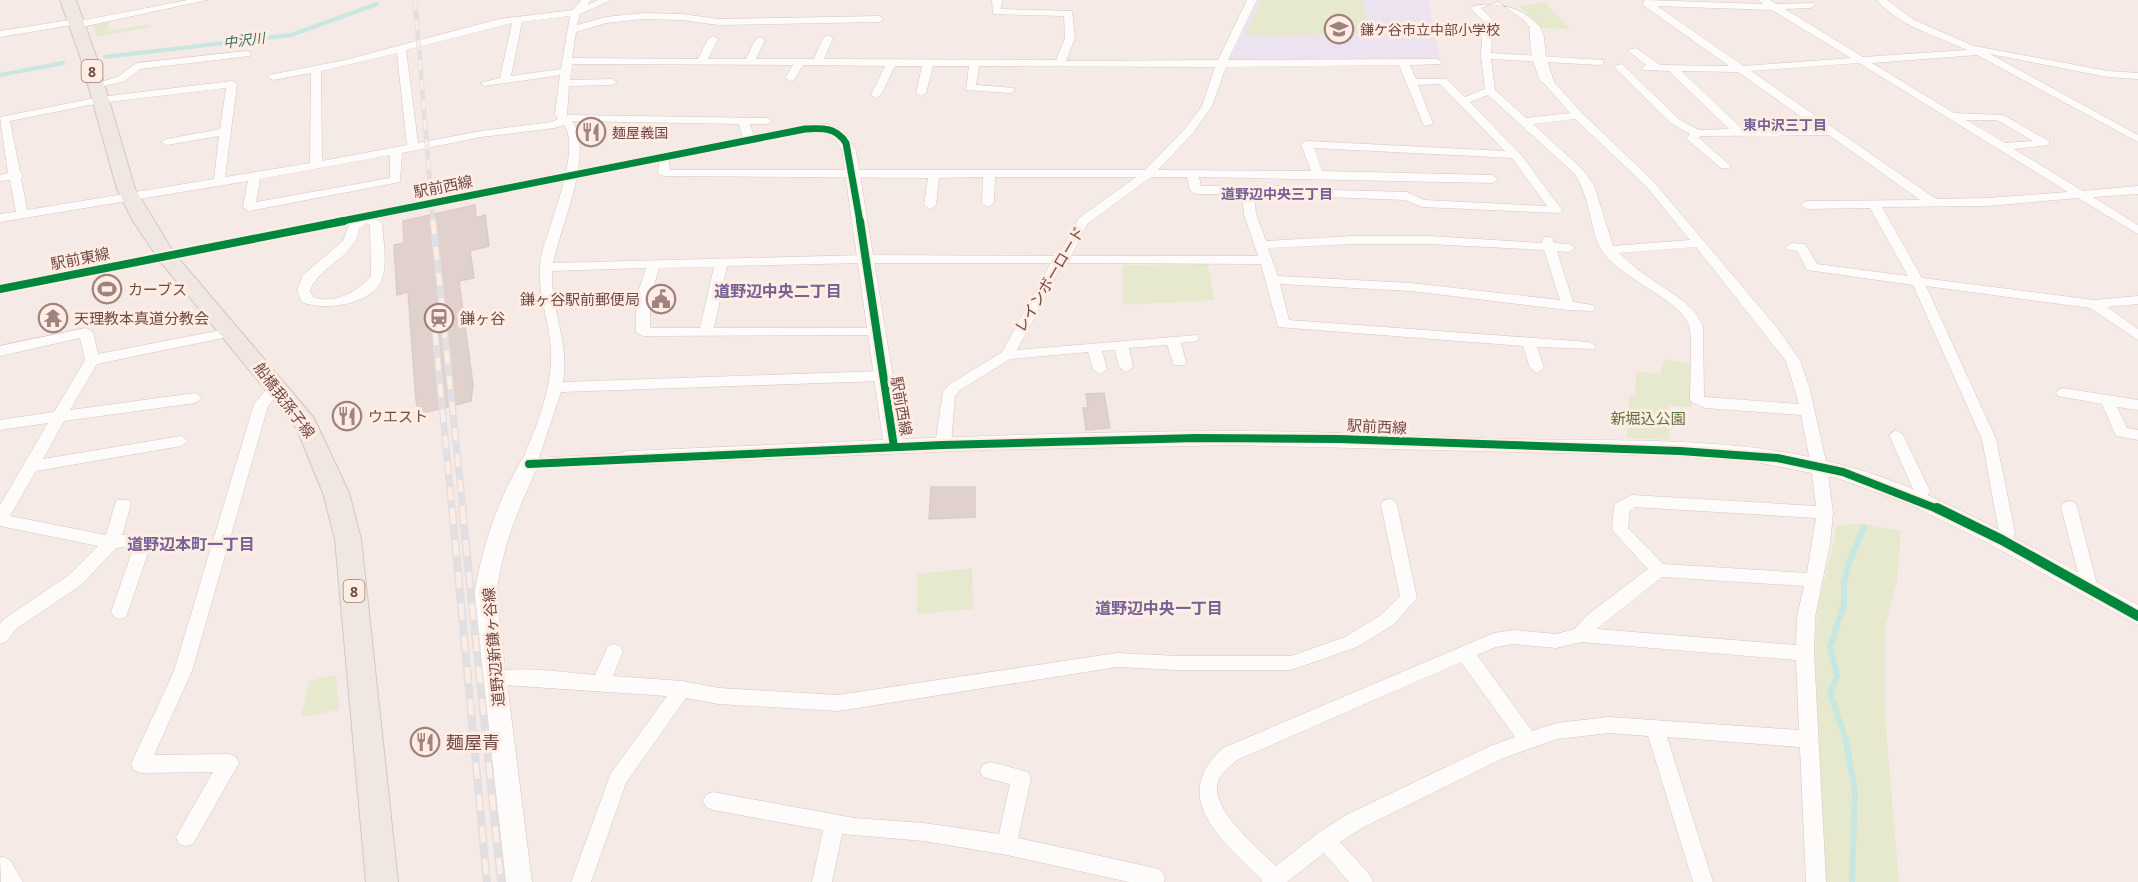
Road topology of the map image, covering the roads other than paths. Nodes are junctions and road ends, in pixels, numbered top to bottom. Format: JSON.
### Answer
{"nodes":[{"id":1,"x":68,"y":0,"type":"edge"},
{"id":2,"x":202,"y":0,"type":"edge"},
{"id":3,"x":586,"y":0,"type":"edge"},
{"id":4,"x":606,"y":0,"type":"edge"},
{"id":5,"x":997,"y":0,"type":"edge"},
{"id":6,"x":1252,"y":0,"type":"edge"},
{"id":7,"x":1496,"y":0,"type":"edge"},
{"id":8,"x":1501,"y":0,"type":"edge"},
{"id":9,"x":1763,"y":0,"type":"edge"},
{"id":10,"x":1882,"y":0,"type":"edge"},
{"id":11,"x":1472,"y":3,"type":"edge"},
{"id":12,"x":1810,"y":5,"type":"dead end"},
{"id":13,"x":1775,"y":7,"type":"junction"},
{"id":14,"x":576,"y":12,"type":"junction"},
{"id":15,"x":879,"y":19,"type":"dead end"},
{"id":16,"x":518,"y":20,"type":"junction"},
{"id":17,"x":76,"y":24,"type":"junction"},
{"id":18,"x":1535,"y":28,"type":"joint"},
{"id":19,"x":571,"y":30,"type":"junction"},
{"id":20,"x":0,"y":34,"type":"edge"},
{"id":21,"x":828,"y":38,"type":"dead end"},
{"id":22,"x":713,"y":39,"type":"dead end"},
{"id":23,"x":760,"y":40,"type":"dead end"},
{"id":24,"x":400,"y":48,"type":"junction"},
{"id":25,"x":1632,"y":50,"type":"dead end"},
{"id":26,"x":1973,"y":50,"type":"junction"},
{"id":27,"x":246,"y":54,"type":"dead end"},
{"id":28,"x":1486,"y":56,"type":"junction"},
{"id":29,"x":1539,"y":58,"type":"junction"},
{"id":30,"x":1862,"y":60,"type":"junction"},
{"id":31,"x":750,"y":62,"type":"junction"},
{"id":32,"x":1222,"y":62,"type":"junction"},
{"id":33,"x":1403,"y":62,"type":"junction"},
{"id":34,"x":1437,"y":62,"type":"dead end"},
{"id":35,"x":1599,"y":62,"type":"dead end"},
{"id":36,"x":701,"y":63,"type":"junction"},
{"id":37,"x":799,"y":63,"type":"junction"},
{"id":38,"x":817,"y":63,"type":"junction"},
{"id":39,"x":891,"y":63,"type":"junction"},
{"id":40,"x":928,"y":64,"type":"junction"},
{"id":41,"x":974,"y":64,"type":"junction"},
{"id":42,"x":1060,"y":64,"type":"junction"},
{"id":43,"x":1618,"y":66,"type":"dead end"},
{"id":44,"x":1672,"y":69,"type":"junction"},
{"id":45,"x":1740,"y":69,"type":"junction"},
{"id":46,"x":316,"y":70,"type":"junction"},
{"id":47,"x":567,"y":72,"type":"junction"},
{"id":48,"x":2138,"y":76,"type":"edge"},
{"id":49,"x":273,"y":77,"type":"dead end"},
{"id":50,"x":790,"y":78,"type":"dead end"},
{"id":51,"x":505,"y":80,"type":"junction"},
{"id":52,"x":1547,"y":81,"type":"joint"},
{"id":53,"x":612,"y":82,"type":"dead end"},
{"id":54,"x":1412,"y":82,"type":"junction"},
{"id":55,"x":485,"y":83,"type":"dead end"},
{"id":56,"x":1010,"y":90,"type":"dead end"},
{"id":57,"x":1490,"y":91,"type":"junction"},
{"id":58,"x":98,"y":93,"type":"junction"},
{"id":59,"x":921,"y":93,"type":"dead end"},
{"id":60,"x":876,"y":95,"type":"dead end"},
{"id":61,"x":1463,"y":101,"type":"junction"},
{"id":62,"x":1578,"y":115,"type":"junction"},
{"id":63,"x":1953,"y":116,"type":"junction"},
{"id":64,"x":2,"y":120,"type":"edge"},
{"id":65,"x":565,"y":120,"type":"junction"},
{"id":66,"x":743,"y":121,"type":"junction"},
{"id":67,"x":767,"y":121,"type":"dead end"},
{"id":68,"x":1523,"y":122,"type":"junction"},
{"id":69,"x":1428,"y":124,"type":"dead end"},
{"id":70,"x":225,"y":132,"type":"junction"},
{"id":71,"x":1738,"y":132,"type":"junction"},
{"id":72,"x":1831,"y":132,"type":"junction"},
{"id":73,"x":1697,"y":133,"type":"junction"},
{"id":74,"x":2136,"y":136,"type":"edge"},
{"id":75,"x":749,"y":140,"type":"junction"},
{"id":76,"x":167,"y":142,"type":"dead end"},
{"id":77,"x":413,"y":147,"type":"junction"},
{"id":78,"x":2003,"y":147,"type":"junction"},
{"id":79,"x":396,"y":150,"type":"junction"},
{"id":80,"x":1514,"y":155,"type":"junction"},
{"id":81,"x":316,"y":166,"type":"junction"},
{"id":82,"x":1725,"y":166,"type":"dead end"},
{"id":83,"x":660,"y":168,"type":"junction"},
{"id":84,"x":1192,"y":172,"type":"junction"},
{"id":85,"x":1317,"y":172,"type":"junction"},
{"id":86,"x":1147,"y":174,"type":"junction"},
{"id":87,"x":17,"y":175,"type":"junction"},
{"id":88,"x":934,"y":175,"type":"junction"},
{"id":89,"x":989,"y":175,"type":"junction"},
{"id":90,"x":255,"y":176,"type":"junction"},
{"id":91,"x":569,"y":176,"type":"junction"},
{"id":92,"x":853,"y":176,"type":"junction"},
{"id":93,"x":0,"y":178,"type":"edge"},
{"id":94,"x":1492,"y":179,"type":"dead end"},
{"id":95,"x":219,"y":182,"type":"junction"},
{"id":96,"x":1248,"y":190,"type":"junction"},
{"id":97,"x":2138,"y":190,"type":"edge"},
{"id":98,"x":1479,"y":192,"type":"junction"},
{"id":99,"x":129,"y":195,"type":"junction"},
{"id":100,"x":2081,"y":195,"type":"junction"},
{"id":101,"x":988,"y":203,"type":"dead end"},
{"id":102,"x":1933,"y":203,"type":"junction"},
{"id":103,"x":1875,"y":204,"type":"junction"},
{"id":104,"x":930,"y":205,"type":"dead end"},
{"id":105,"x":1807,"y":205,"type":"dead end"},
{"id":106,"x":22,"y":214,"type":"junction"},
{"id":107,"x":365,"y":217,"type":"junction"},
{"id":108,"x":0,"y":218,"type":"edge"},
{"id":109,"x":2138,"y":230,"type":"edge"},
{"id":110,"x":1548,"y":242,"type":"junction"},
{"id":111,"x":1698,"y":243,"type":"junction"},
{"id":112,"x":1261,"y":245,"type":"junction"},
{"id":113,"x":1792,"y":247,"type":"dead end"},
{"id":114,"x":1569,"y":248,"type":"dead end"},
{"id":115,"x":1608,"y":250,"type":"junction"},
{"id":116,"x":167,"y":257,"type":"junction"},
{"id":117,"x":865,"y":259,"type":"junction"},
{"id":118,"x":1266,"y":260,"type":"junction"},
{"id":119,"x":1062,"y":261,"type":"junction"},
{"id":120,"x":654,"y":263,"type":"junction"},
{"id":121,"x":721,"y":263,"type":"junction"},
{"id":122,"x":546,"y":267,"type":"junction"},
{"id":123,"x":1273,"y":280,"type":"junction"},
{"id":124,"x":1917,"y":280,"type":"junction"},
{"id":125,"x":0,"y":289,"type":"edge"},
{"id":126,"x":2138,"y":300,"type":"edge"},
{"id":127,"x":2094,"y":304,"type":"junction"},
{"id":128,"x":1568,"y":306,"type":"junction"},
{"id":129,"x":1588,"y":308,"type":"dead end"},
{"id":130,"x":876,"y":331,"type":"junction"},
{"id":131,"x":232,"y":332,"type":"junction"},
{"id":132,"x":706,"y":332,"type":"junction"},
{"id":133,"x":2138,"y":336,"type":"edge"},
{"id":134,"x":1192,"y":338,"type":"dead end"},
{"id":135,"x":1173,"y":340,"type":"junction"},
{"id":136,"x":1528,"y":341,"type":"junction"},
{"id":137,"x":1121,"y":345,"type":"junction"},
{"id":138,"x":1589,"y":345,"type":"dead end"},
{"id":139,"x":1094,"y":347,"type":"junction"},
{"id":140,"x":0,"y":351,"type":"edge"},
{"id":141,"x":1007,"y":355,"type":"junction"},
{"id":142,"x":92,"y":360,"type":"junction"},
{"id":143,"x":1179,"y":362,"type":"dead end"},
{"id":144,"x":1126,"y":367,"type":"dead end"},
{"id":145,"x":1537,"y":368,"type":"dead end"},
{"id":146,"x":1100,"y":369,"type":"dead end"},
{"id":147,"x":882,"y":376,"type":"junction"},
{"id":148,"x":277,"y":386,"type":"junction"},
{"id":149,"x":555,"y":387,"type":"junction"},
{"id":150,"x":2063,"y":393,"type":"dead end"},
{"id":151,"x":195,"y":398,"type":"dead end"},
{"id":152,"x":2107,"y":400,"type":"junction"},
{"id":153,"x":2138,"y":405,"type":"edge"},
{"id":154,"x":1807,"y":410,"type":"junction"},
{"id":155,"x":59,"y":417,"type":"junction"},
{"id":156,"x":0,"y":425,"type":"edge"},
{"id":157,"x":1896,"y":435,"type":"dead end"},
{"id":158,"x":2138,"y":435,"type":"edge"},
{"id":159,"x":181,"y":441,"type":"dead end"},
{"id":160,"x":943,"y":445,"type":"junction"},
{"id":161,"x":894,"y":447,"type":"junction"},
{"id":162,"x":628,"y":458,"type":"joint"},
{"id":163,"x":529,"y":464,"type":"junction"},
{"id":164,"x":32,"y":466,"type":"junction"},
{"id":165,"x":1819,"y":466,"type":"junction"},
{"id":166,"x":1918,"y":499,"type":"junction"},
{"id":167,"x":5,"y":502,"type":"edge"},
{"id":168,"x":123,"y":504,"type":"dead end"},
{"id":169,"x":1389,"y":505,"type":"dead end"},
{"id":170,"x":2069,"y":507,"type":"dead end"},
{"id":171,"x":1825,"y":513,"type":"junction"},
{"id":172,"x":0,"y":519,"type":"edge"},
{"id":173,"x":2002,"y":540,"type":"junction"},
{"id":174,"x":112,"y":542,"type":"junction"},
{"id":175,"x":1659,"y":570,"type":"junction"},
{"id":176,"x":1812,"y":580,"type":"junction"},
{"id":177,"x":2091,"y":592,"type":"junction"},
{"id":178,"x":120,"y":612,"type":"dead end"},
{"id":179,"x":2138,"y":616,"type":"edge"},
{"id":180,"x":1581,"y":635,"type":"junction"},
{"id":181,"x":0,"y":638,"type":"edge"},
{"id":182,"x":614,"y":651,"type":"dead end"},
{"id":183,"x":1465,"y":653,"type":"junction"},
{"id":184,"x":1805,"y":653,"type":"junction"},
{"id":185,"x":494,"y":679,"type":"junction"},
{"id":186,"x":601,"y":683,"type":"junction"},
{"id":187,"x":682,"y":689,"type":"junction"},
{"id":188,"x":1655,"y":728,"type":"junction"},
{"id":189,"x":1527,"y":739,"type":"junction"},
{"id":190,"x":1809,"y":739,"type":"junction"},
{"id":191,"x":990,"y":771,"type":"dead end"},
{"id":192,"x":713,"y":801,"type":"dead end"},
{"id":193,"x":834,"y":824,"type":"junction"},
{"id":194,"x":186,"y":837,"type":"dead end"},
{"id":195,"x":1325,"y":840,"type":"junction"},
{"id":196,"x":1007,"y":845,"type":"junction"},
{"id":197,"x":1155,"y":878,"type":"dead end"},
{"id":198,"x":1273,"y":880,"type":"edge"},
{"id":199,"x":382,"y":882,"type":"edge"},
{"id":200,"x":519,"y":882,"type":"edge"},
{"id":201,"x":581,"y":882,"type":"edge"},
{"id":202,"x":822,"y":882,"type":"edge"},
{"id":203,"x":1363,"y":882,"type":"edge"},
{"id":204,"x":1703,"y":882,"type":"edge"},
{"id":205,"x":1816,"y":882,"type":"edge"}],
"edges":[{"from":1,"to":17,"type":"main road","name":"船橋我孫子線","number":"8"},
{"from":2,"to":17,"type":"street"},
{"from":3,"to":14,"type":"street"},
{"from":4,"to":14,"type":"street"},
{"from":5,"to":42,"type":"street"},
{"from":6,"to":32,"type":"street","name":"レインボーロード"},
{"from":7,"to":11,"type":"street"},
{"from":8,"to":18,"type":"street"},
{"from":9,"to":13,"type":"street"},
{"from":10,"to":26,"type":"street"},
{"from":11,"to":28,"type":"street"},
{"from":12,"to":13,"type":"street"},
{"from":13,"to":30,"type":"street"},
{"from":13,"to":45,"type":"street"},
{"from":14,"to":16,"type":"street"},
{"from":14,"to":19,"type":"street","name":"道野辺新鎌ヶ谷線"},
{"from":15,"to":19,"type":"street"},
{"from":16,"to":24,"type":"street"},
{"from":16,"to":51,"type":"street"},
{"from":17,"to":20,"type":"street"},
{"from":17,"to":58,"type":"main road","name":"船橋我孫子線","number":"8"},
{"from":18,"to":29,"type":"street"},
{"from":19,"to":47,"type":"street","name":"道野辺新鎌ヶ谷線"},
{"from":21,"to":38,"type":"street"},
{"from":22,"to":36,"type":"street"},
{"from":23,"to":31,"type":"street"},
{"from":24,"to":46,"type":"street"},
{"from":24,"to":77,"type":"street"},
{"from":25,"to":44,"type":"street"},
{"from":26,"to":30,"type":"street"},
{"from":26,"to":48,"type":"street"},
{"from":26,"to":74,"type":"street"},
{"from":27,"to":58,"type":"street"},
{"from":28,"to":29,"type":"street"},
{"from":28,"to":57,"type":"street"},
{"from":29,"to":35,"type":"street"},
{"from":29,"to":52,"type":"street"},
{"from":30,"to":45,"type":"street"},
{"from":30,"to":63,"type":"street"},
{"from":31,"to":36,"type":"street"},
{"from":31,"to":37,"type":"street"},
{"from":32,"to":33,"type":"street"},
{"from":32,"to":42,"type":"street"},
{"from":32,"to":86,"type":"street","name":"レインボーロード"},
{"from":33,"to":34,"type":"street"},
{"from":33,"to":54,"type":"street"},
{"from":36,"to":47,"type":"street"},
{"from":37,"to":38,"type":"street"},
{"from":37,"to":50,"type":"street"},
{"from":38,"to":39,"type":"street"},
{"from":39,"to":40,"type":"street"},
{"from":39,"to":60,"type":"street"},
{"from":40,"to":41,"type":"street"},
{"from":40,"to":59,"type":"street"},
{"from":41,"to":42,"type":"street"},
{"from":41,"to":56,"type":"street"},
{"from":43,"to":73,"type":"street"},
{"from":44,"to":45,"type":"street"},
{"from":44,"to":71,"type":"street"},
{"from":45,"to":72,"type":"street"},
{"from":46,"to":49,"type":"street"},
{"from":46,"to":81,"type":"street"},
{"from":47,"to":51,"type":"street"},
{"from":47,"to":53,"type":"street"},
{"from":47,"to":65,"type":"street","name":"道野辺新鎌ヶ谷線"},
{"from":51,"to":55,"type":"street"},
{"from":52,"to":62,"type":"street"},
{"from":54,"to":61,"type":"street"},
{"from":54,"to":69,"type":"street"},
{"from":57,"to":61,"type":"street"},
{"from":57,"to":68,"type":"street"},
{"from":58,"to":64,"type":"street"},
{"from":58,"to":70,"type":"street"},
{"from":58,"to":99,"type":"main road","name":"船橋我孫子線","number":"8"},
{"from":61,"to":80,"type":"street"},
{"from":62,"to":68,"type":"street"},
{"from":62,"to":111,"type":"street"},
{"from":63,"to":78,"type":"street"},
{"from":63,"to":78,"type":"street"},
{"from":64,"to":87,"type":"street"},
{"from":65,"to":66,"type":"street"},
{"from":65,"to":77,"type":"street"},
{"from":65,"to":91,"type":"street","name":"道野辺新鎌ヶ谷線"},
{"from":66,"to":67,"type":"street"},
{"from":66,"to":75,"type":"street"},
{"from":68,"to":115,"type":"street"},
{"from":70,"to":76,"type":"street"},
{"from":70,"to":95,"type":"street"},
{"from":71,"to":72,"type":"street"},
{"from":71,"to":73,"type":"street"},
{"from":72,"to":102,"type":"street"},
{"from":73,"to":82,"type":"street"},
{"from":75,"to":83,"type":"street","name":"駅前西線"},
{"from":75,"to":92,"type":"street","name":"駅前西線"},
{"from":77,"to":79,"type":"street"},
{"from":78,"to":100,"type":"street"},
{"from":79,"to":81,"type":"street"},
{"from":79,"to":90,"type":"street"},
{"from":80,"to":85,"type":"street"},
{"from":80,"to":98,"type":"street"},
{"from":81,"to":90,"type":"street"},
{"from":83,"to":91,"type":"street","name":"駅前西線"},
{"from":83,"to":92,"type":"street"},
{"from":84,"to":85,"type":"street"},
{"from":84,"to":86,"type":"street"},
{"from":84,"to":96,"type":"street"},
{"from":85,"to":98,"type":"street"},
{"from":86,"to":89,"type":"street"},
{"from":86,"to":119,"type":"street","name":"レインボーロード"},
{"from":87,"to":93,"type":"street"},
{"from":87,"to":106,"type":"street"},
{"from":88,"to":89,"type":"street"},
{"from":88,"to":92,"type":"street"},
{"from":88,"to":104,"type":"street"},
{"from":89,"to":101,"type":"street"},
{"from":90,"to":95,"type":"street"},
{"from":91,"to":107,"type":"street","name":"駅前西線"},
{"from":91,"to":122,"type":"street","name":"道野辺新鎌ヶ谷線"},
{"from":92,"to":117,"type":"street","name":"駅前西線"},
{"from":94,"to":98,"type":"street"},
{"from":95,"to":99,"type":"street"},
{"from":96,"to":98,"type":"street"},
{"from":96,"to":112,"type":"street"},
{"from":97,"to":100,"type":"street"},
{"from":99,"to":106,"type":"street"},
{"from":99,"to":116,"type":"main road","name":"船橋我孫子線","number":"8"},
{"from":100,"to":102,"type":"street"},
{"from":100,"to":109,"type":"street"},
{"from":102,"to":103,"type":"street"},
{"from":103,"to":105,"type":"street"},
{"from":103,"to":124,"type":"street"},
{"from":106,"to":108,"type":"street"},
{"from":107,"to":107,"type":"street"},
{"from":107,"to":116,"type":"street","name":"駅前西線"},
{"from":110,"to":112,"type":"street"},
{"from":110,"to":114,"type":"street"},
{"from":110,"to":128,"type":"street"},
{"from":111,"to":115,"type":"street"},
{"from":111,"to":154,"type":"street"},
{"from":112,"to":118,"type":"street"},
{"from":113,"to":124,"type":"street"},
{"from":115,"to":154,"type":"street"},
{"from":116,"to":125,"type":"street","name":"駅前東線"},
{"from":116,"to":131,"type":"main road","name":"船橋我孫子線","number":"8"},
{"from":117,"to":119,"type":"street"},
{"from":117,"to":121,"type":"street"},
{"from":117,"to":130,"type":"street","name":"駅前西線"},
{"from":118,"to":119,"type":"street"},
{"from":118,"to":123,"type":"street"},
{"from":119,"to":141,"type":"street","name":"レインボーロード"},
{"from":120,"to":121,"type":"street"},
{"from":120,"to":122,"type":"street"},
{"from":120,"to":132,"type":"street"},
{"from":121,"to":132,"type":"street"},
{"from":122,"to":149,"type":"street","name":"道野辺新鎌ヶ谷線"},
{"from":123,"to":128,"type":"street"},
{"from":123,"to":136,"type":"street"},
{"from":124,"to":127,"type":"street"},
{"from":124,"to":173,"type":"street"},
{"from":126,"to":127,"type":"street"},
{"from":127,"to":133,"type":"street"},
{"from":128,"to":129,"type":"street"},
{"from":130,"to":132,"type":"street"},
{"from":130,"to":147,"type":"street","name":"駅前西線"},
{"from":131,"to":142,"type":"street"},
{"from":131,"to":148,"type":"main road","name":"船橋我孫子線","number":"8"},
{"from":134,"to":135,"type":"street"},
{"from":135,"to":137,"type":"street"},
{"from":135,"to":143,"type":"street"},
{"from":136,"to":138,"type":"street"},
{"from":136,"to":145,"type":"street"},
{"from":137,"to":139,"type":"street"},
{"from":137,"to":144,"type":"street"},
{"from":139,"to":141,"type":"street"},
{"from":139,"to":146,"type":"street"},
{"from":140,"to":142,"type":"street"},
{"from":141,"to":160,"type":"street"},
{"from":142,"to":155,"type":"street"},
{"from":147,"to":149,"type":"street"},
{"from":147,"to":161,"type":"street","name":"駅前西線"},
{"from":148,"to":194,"type":"street"},
{"from":148,"to":199,"type":"main road","name":"船橋我孫子線","number":"8"},
{"from":149,"to":163,"type":"street","name":"道野辺新鎌ヶ谷線"},
{"from":150,"to":152,"type":"street"},
{"from":151,"to":155,"type":"street"},
{"from":152,"to":153,"type":"street"},
{"from":152,"to":158,"type":"street"},
{"from":154,"to":165,"type":"street"},
{"from":155,"to":156,"type":"street"},
{"from":155,"to":164,"type":"street"},
{"from":157,"to":166,"type":"street"},
{"from":159,"to":164,"type":"street"},
{"from":160,"to":161,"type":"street","name":"駅前西線"},
{"from":160,"to":165,"type":"street","name":"駅前西線"},
{"from":161,"to":162,"type":"street"},
{"from":162,"to":163,"type":"street"},
{"from":163,"to":185,"type":"street","name":"道野辺新鎌ヶ谷線"},
{"from":164,"to":167,"type":"street"},
{"from":165,"to":166,"type":"street","name":"駅前西線"},
{"from":165,"to":171,"type":"street"},
{"from":166,"to":173,"type":"street","name":"駅前西線"},
{"from":167,"to":172,"type":"street"},
{"from":168,"to":174,"type":"street"},
{"from":169,"to":187,"type":"street"},
{"from":170,"to":177,"type":"street"},
{"from":171,"to":175,"type":"street"},
{"from":171,"to":176,"type":"street"},
{"from":172,"to":174,"type":"street"},
{"from":173,"to":177,"type":"street","name":"駅前西線"},
{"from":174,"to":178,"type":"street"},
{"from":174,"to":181,"type":"street"},
{"from":175,"to":176,"type":"street"},
{"from":175,"to":180,"type":"street"},
{"from":176,"to":184,"type":"street"},
{"from":177,"to":179,"type":"street","name":"駅前西線"},
{"from":180,"to":183,"type":"street"},
{"from":180,"to":184,"type":"street"},
{"from":182,"to":186,"type":"street"},
{"from":183,"to":189,"type":"street"},
{"from":183,"to":198,"type":"street"},
{"from":184,"to":190,"type":"street"},
{"from":185,"to":186,"type":"street"},
{"from":185,"to":200,"type":"street","name":"道野辺新鎌ヶ谷線"},
{"from":186,"to":187,"type":"street"},
{"from":187,"to":201,"type":"street"},
{"from":188,"to":189,"type":"street"},
{"from":188,"to":190,"type":"street"},
{"from":188,"to":204,"type":"street"},
{"from":189,"to":195,"type":"street"},
{"from":190,"to":205,"type":"street"},
{"from":191,"to":196,"type":"street"},
{"from":192,"to":193,"type":"street"},
{"from":193,"to":196,"type":"street"},
{"from":193,"to":202,"type":"street"},
{"from":195,"to":198,"type":"street"},
{"from":195,"to":203,"type":"street"},
{"from":196,"to":197,"type":"street"}]}
